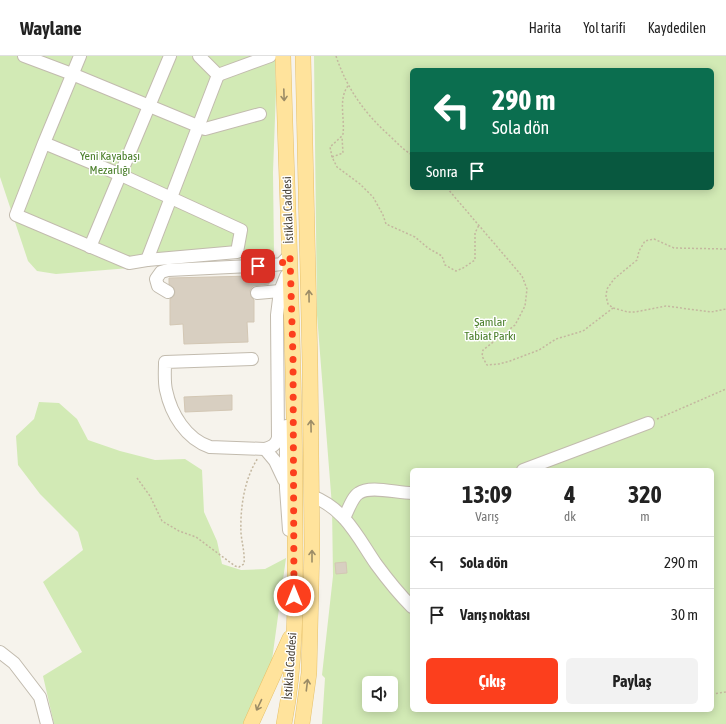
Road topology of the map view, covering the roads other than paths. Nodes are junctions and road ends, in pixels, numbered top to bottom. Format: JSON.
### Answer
{"nodes":[{"id":1,"x":24,"y":56,"type":"edge"},
{"id":2,"x":80,"y":56,"type":"edge"},
{"id":3,"x":170,"y":56,"type":"edge"},
{"id":4,"x":199,"y":56,"type":"edge"},
{"id":5,"x":270,"y":56,"type":"edge"},
{"id":6,"x":283,"y":56,"type":"edge"},
{"id":7,"x":303,"y":56,"type":"edge"},
{"id":8,"x":72,"y":74,"type":"junction"},
{"id":9,"x":218,"y":75,"type":"junction"},
{"id":10,"x":149,"y":106,"type":"junction"},
{"id":11,"x":260,"y":114,"type":"dead end"},
{"id":12,"x":198,"y":126,"type":"junction"},
{"id":13,"x":44,"y":143,"type":"junction"},
{"id":14,"x":121,"y":175,"type":"junction"},
{"id":15,"x":171,"y":197,"type":"junction"},
{"id":16,"x":90,"y":247,"type":"junction"},
{"id":17,"x":290,"y":256,"type":"junction"},
{"id":18,"x":147,"y":260,"type":"junction"},
{"id":19,"x":286,"y":276,"type":"junction"},
{"id":20,"x":280,"y":291,"type":"junction"},
{"id":21,"x":168,"y":292,"type":"dead end"},
{"id":22,"x":257,"y":293,"type":"dead end"},
{"id":23,"x":252,"y":358,"type":"dead end"},
{"id":24,"x":648,"y":423,"type":"road end"},
{"id":25,"x":265,"y":449,"type":"junction"},
{"id":26,"x":528,"y":468,"type":"edge"},
{"id":27,"x":286,"y":488,"type":"junction"},
{"id":28,"x":410,"y":493,"type":"edge"},
{"id":29,"x":312,"y":496,"type":"junction"},
{"id":30,"x":344,"y":518,"type":"junction"},
{"id":31,"x":294,"y":568,"type":"junction"},
{"id":32,"x":410,"y":605,"type":"edge"},
{"id":33,"x":293,"y":632,"type":"junction"},
{"id":34,"x":0,"y":652,"type":"edge"},
{"id":35,"x":47,"y":724,"type":"edge"},
{"id":36,"x":251,"y":724,"type":"edge"},
{"id":37,"x":284,"y":724,"type":"edge"},
{"id":38,"x":302,"y":724,"type":"edge"}],
"edges":[{"from":1,"to":8,"type":"street"},
{"from":2,"to":8,"type":"street"},
{"from":3,"to":10,"type":"street"},
{"from":4,"to":9,"type":"street"},
{"from":5,"to":9,"type":"street"},
{"from":6,"to":17,"type":"main road","name":"İstiklal Caddesi","one_way":true},
{"from":29,"to":7,"type":"main road","name":"İstiklal Caddesi","one_way":true},
{"from":8,"to":10,"type":"street"},
{"from":8,"to":13,"type":"street"},
{"from":9,"to":12,"type":"street"},
{"from":10,"to":12,"type":"street"},
{"from":10,"to":14,"type":"street"},
{"from":11,"to":12,"type":"street"},
{"from":12,"to":15,"type":"street"},
{"from":13,"to":14,"type":"street"},
{"from":13,"to":16,"type":"street"},
{"from":14,"to":15,"type":"street"},
{"from":14,"to":16,"type":"street"},
{"from":15,"to":18,"type":"street"},
{"from":15,"to":18,"type":"street"},
{"from":16,"to":18,"type":"street"},
{"from":17,"to":19,"type":"street"},
{"from":17,"to":21,"type":"street"},
{"from":17,"to":31,"type":"main road","name":"İstiklal Caddesi"},
{"from":19,"to":20,"type":"street"},
{"from":19,"to":27,"type":"street"},
{"from":20,"to":22,"type":"street"},
{"from":20,"to":25,"type":"street"},
{"from":23,"to":25,"type":"street"},
{"from":24,"to":26,"type":"street"},
{"from":25,"to":27,"type":"street"},
{"from":27,"to":31,"type":"street"},
{"from":28,"to":30,"type":"street"},
{"from":29,"to":30,"type":"street"},
{"from":38,"to":29,"type":"main road","name":"İstiklal Caddesi","one_way":true},
{"from":30,"to":32,"type":"street"},
{"from":31,"to":33,"type":"main road","name":"İstiklal Caddesi"},
{"from":33,"to":36,"type":"main road","one_way":true},
{"from":33,"to":37,"type":"main road","name":"İstiklal Caddesi"},
{"from":34,"to":35,"type":"street"}]}
